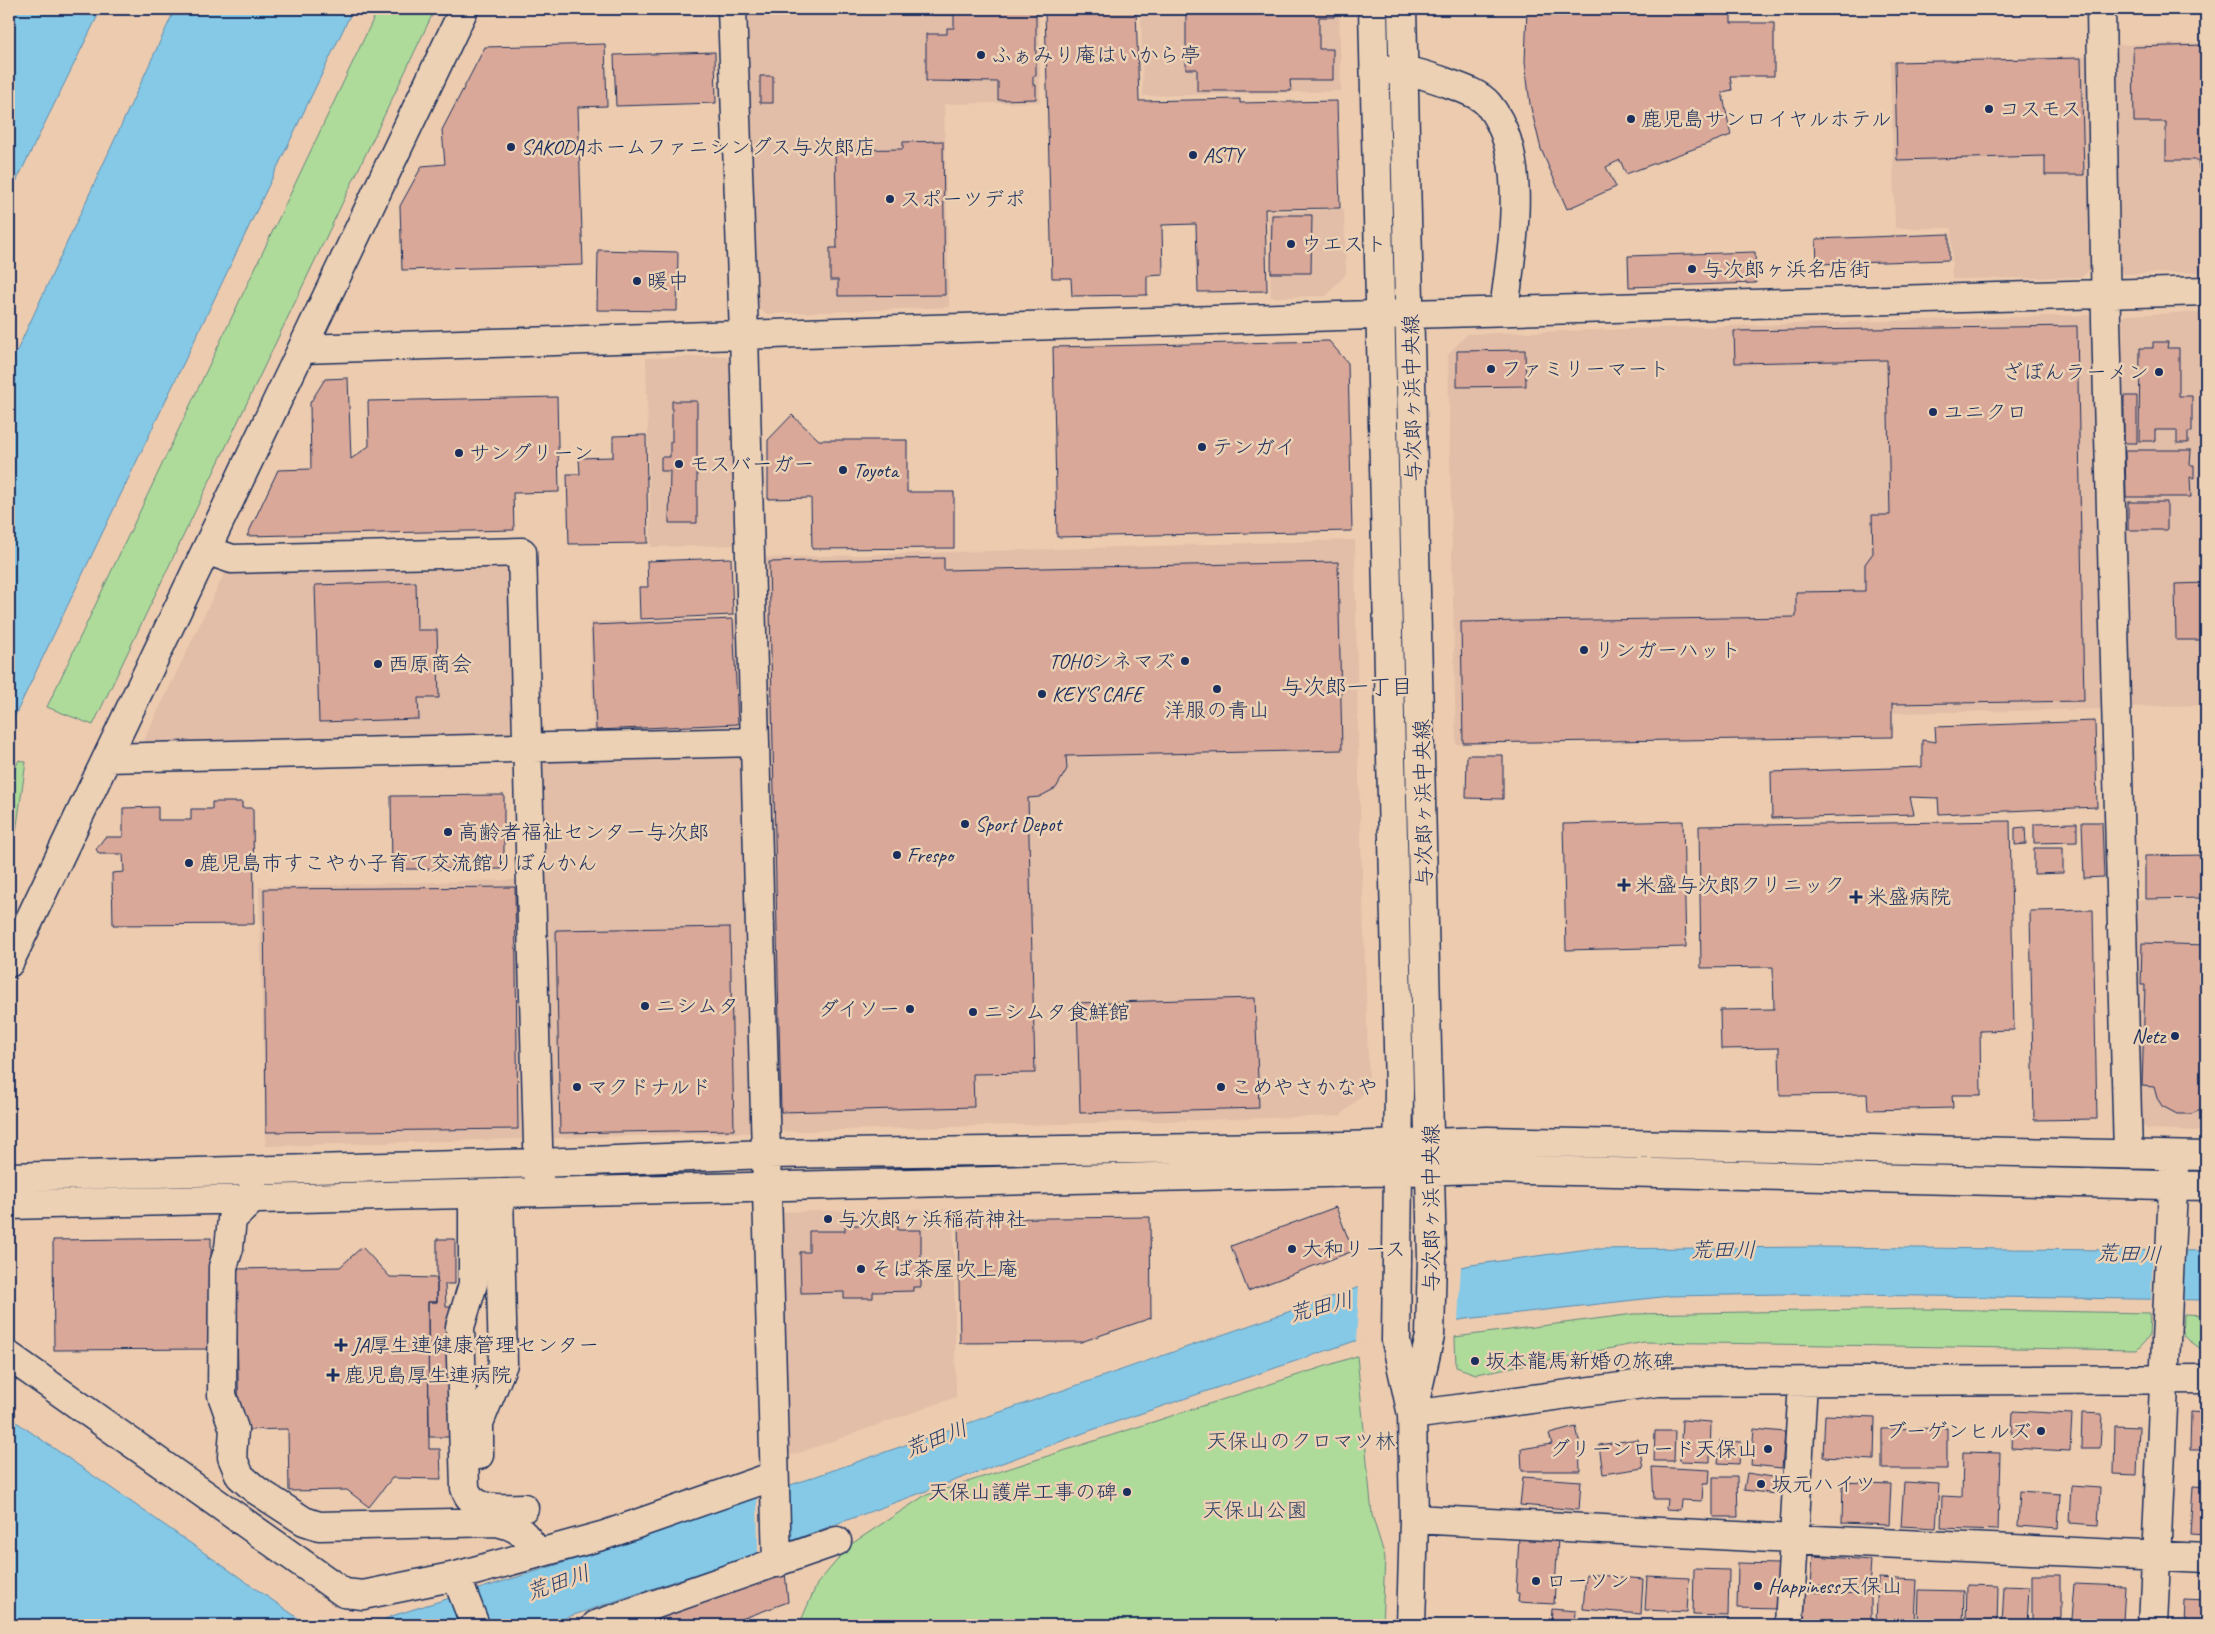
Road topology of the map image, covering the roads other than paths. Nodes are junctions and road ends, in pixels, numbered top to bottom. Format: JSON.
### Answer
{"nodes":[{"id":1,"x":464,"y":9,"type":"edge"},
{"id":2,"x":732,"y":9,"type":"edge"},
{"id":3,"x":1373,"y":9,"type":"edge"},
{"id":4,"x":1402,"y":9,"type":"edge"},
{"id":5,"x":2102,"y":9,"type":"edge"},
{"id":6,"x":1404,"y":69,"type":"junction"},
{"id":7,"x":1375,"y":71,"type":"junction"},
{"id":8,"x":2206,"y":291,"type":"edge"},
{"id":9,"x":2106,"y":294,"type":"junction"},
{"id":10,"x":1504,"y":311,"type":"junction"},
{"id":11,"x":1410,"y":314,"type":"junction"},
{"id":12,"x":1381,"y":315,"type":"junction"},
{"id":13,"x":744,"y":334,"type":"junction"},
{"id":14,"x":302,"y":349,"type":"junction"},
{"id":15,"x":1414,"y":475,"type":"junction"},
{"id":16,"x":1385,"y":477,"type":"junction"},
{"id":17,"x":206,"y":550,"type":"junction"},
{"id":18,"x":1418,"y":629,"type":"junction"},
{"id":19,"x":1388,"y":631,"type":"junction"},
{"id":20,"x":755,"y":742,"type":"junction"},
{"id":21,"x":529,"y":747,"type":"junction"},
{"id":22,"x":107,"y":758,"type":"junction"},
{"id":23,"x":9,"y":963,"type":"edge"},
{"id":24,"x":1844,"y":1149,"type":"junction"},
{"id":25,"x":1051,"y":1150,"type":"junction"},
{"id":26,"x":766,"y":1154,"type":"junction"},
{"id":27,"x":2128,"y":1154,"type":"junction"},
{"id":28,"x":1431,"y":1156,"type":"junction"},
{"id":29,"x":2174,"y":1156,"type":"junction"},
{"id":30,"x":2206,"y":1156,"type":"edge"},
{"id":31,"x":1398,"y":1157,"type":"junction"},
{"id":32,"x":539,"y":1163,"type":"junction"},
{"id":33,"x":254,"y":1171,"type":"junction"},
{"id":34,"x":9,"y":1177,"type":"edge"},
{"id":35,"x":1842,"y":1178,"type":"junction"},
{"id":36,"x":1052,"y":1179,"type":"junction"},
{"id":37,"x":2173,"y":1185,"type":"junction"},
{"id":38,"x":768,"y":1186,"type":"junction"},
{"id":39,"x":2206,"y":1186,"type":"edge"},
{"id":40,"x":539,"y":1192,"type":"junction"},
{"id":41,"x":486,"y":1194,"type":"junction"},
{"id":42,"x":253,"y":1199,"type":"junction"},
{"id":43,"x":9,"y":1205,"type":"edge"},
{"id":44,"x":466,"y":1307,"type":"junction"},
{"id":45,"x":502,"y":1316,"type":"junction"},
{"id":46,"x":9,"y":1356,"type":"edge"},
{"id":47,"x":2163,"y":1379,"type":"junction"},
{"id":48,"x":2206,"y":1380,"type":"edge"},
{"id":49,"x":1802,"y":1382,"type":"junction"},
{"id":50,"x":1412,"y":1415,"type":"junction"},
{"id":51,"x":774,"y":1481,"type":"junction"},
{"id":52,"x":1414,"y":1519,"type":"junction"},
{"id":53,"x":1793,"y":1539,"type":"junction"},
{"id":54,"x":837,"y":1540,"type":"dead end"},
{"id":55,"x":538,"y":1553,"type":"junction"},
{"id":56,"x":2156,"y":1555,"type":"junction"},
{"id":57,"x":776,"y":1556,"type":"junction"},
{"id":58,"x":2206,"y":1558,"type":"edge"},
{"id":59,"x":458,"y":1581,"type":"junction"},
{"id":60,"x":475,"y":1625,"type":"edge"},
{"id":61,"x":596,"y":1625,"type":"edge"},
{"id":62,"x":1411,"y":1625,"type":"edge"},
{"id":63,"x":1789,"y":1625,"type":"edge"},
{"id":64,"x":2152,"y":1625,"type":"edge"}],
"edges":[{"from":1,"to":14,"type":"street"},
{"from":2,"to":13,"type":"street"},
{"from":3,"to":7,"type":"street","name":"与次郎ヶ浜中央線"},
{"from":4,"to":6,"type":"street","name":"与次郎ヶ浜中央線"},
{"from":5,"to":9,"type":"street"},
{"from":6,"to":7,"type":"street"},
{"from":6,"to":10,"type":"street"},
{"from":6,"to":11,"type":"street","name":"与次郎ヶ浜中央線"},
{"from":7,"to":12,"type":"street","name":"与次郎ヶ浜中央線"},
{"from":8,"to":9,"type":"street"},
{"from":9,"to":10,"type":"street"},
{"from":9,"to":27,"type":"street"},
{"from":10,"to":11,"type":"street"},
{"from":11,"to":12,"type":"street"},
{"from":11,"to":15,"type":"street","name":"与次郎ヶ浜中央線"},
{"from":12,"to":13,"type":"street"},
{"from":12,"to":16,"type":"street","name":"与次郎ヶ浜中央線"},
{"from":13,"to":14,"type":"street"},
{"from":13,"to":20,"type":"street"},
{"from":14,"to":17,"type":"street"},
{"from":15,"to":16,"type":"street"},
{"from":15,"to":18,"type":"street","name":"与次郎ヶ浜中央線"},
{"from":16,"to":19,"type":"street","name":"与次郎ヶ浜中央線"},
{"from":17,"to":21,"type":"street"},
{"from":17,"to":22,"type":"street"},
{"from":18,"to":19,"type":"street"},
{"from":18,"to":28,"type":"street","name":"与次郎ヶ浜中央線"},
{"from":19,"to":31,"type":"street","name":"与次郎ヶ浜中央線"},
{"from":20,"to":21,"type":"street"},
{"from":20,"to":26,"type":"street"},
{"from":21,"to":22,"type":"street"},
{"from":21,"to":32,"type":"street"},
{"from":22,"to":23,"type":"street"},
{"from":24,"to":27,"type":"street"},
{"from":24,"to":28,"type":"street"},
{"from":24,"to":35,"type":"street"},
{"from":25,"to":26,"type":"street"},
{"from":25,"to":31,"type":"street"},
{"from":25,"to":36,"type":"street"},
{"from":26,"to":32,"type":"street"},
{"from":26,"to":38,"type":"street"},
{"from":27,"to":29,"type":"street"},
{"from":28,"to":31,"type":"street"},
{"from":28,"to":35,"type":"street"},
{"from":28,"to":50,"type":"street","name":"与次郎ヶ浜中央線"},
{"from":29,"to":30,"type":"street"},
{"from":29,"to":37,"type":"street"},
{"from":31,"to":36,"type":"street"},
{"from":31,"to":50,"type":"street","name":"与次郎ヶ浜中央線"},
{"from":32,"to":33,"type":"street"},
{"from":32,"to":40,"type":"street"},
{"from":33,"to":34,"type":"street"},
{"from":33,"to":42,"type":"street"},
{"from":35,"to":37,"type":"street"},
{"from":36,"to":38,"type":"street"},
{"from":37,"to":39,"type":"street"},
{"from":37,"to":47,"type":"street"},
{"from":38,"to":40,"type":"street"},
{"from":38,"to":51,"type":"street"},
{"from":40,"to":41,"type":"street"},
{"from":41,"to":42,"type":"street"},
{"from":41,"to":44,"type":"street"},
{"from":41,"to":45,"type":"street"},
{"from":42,"to":43,"type":"street"},
{"from":42,"to":55,"type":"street"},
{"from":44,"to":45,"type":"street"},
{"from":44,"to":45,"type":"street"},
{"from":46,"to":59,"type":"street"},
{"from":47,"to":48,"type":"street"},
{"from":47,"to":49,"type":"street"},
{"from":47,"to":56,"type":"street"},
{"from":49,"to":50,"type":"street"},
{"from":49,"to":53,"type":"street"},
{"from":50,"to":52,"type":"street","name":"与次郎ヶ浜中央線"},
{"from":51,"to":55,"type":"street"},
{"from":51,"to":57,"type":"street"},
{"from":52,"to":53,"type":"street"},
{"from":52,"to":62,"type":"street","name":"与次郎ヶ浜中央線"},
{"from":53,"to":56,"type":"street"},
{"from":53,"to":63,"type":"street"},
{"from":54,"to":57,"type":"street"},
{"from":55,"to":59,"type":"street"},
{"from":56,"to":58,"type":"street"},
{"from":56,"to":64,"type":"street"},
{"from":57,"to":61,"type":"street"},
{"from":59,"to":60,"type":"street"}]}
